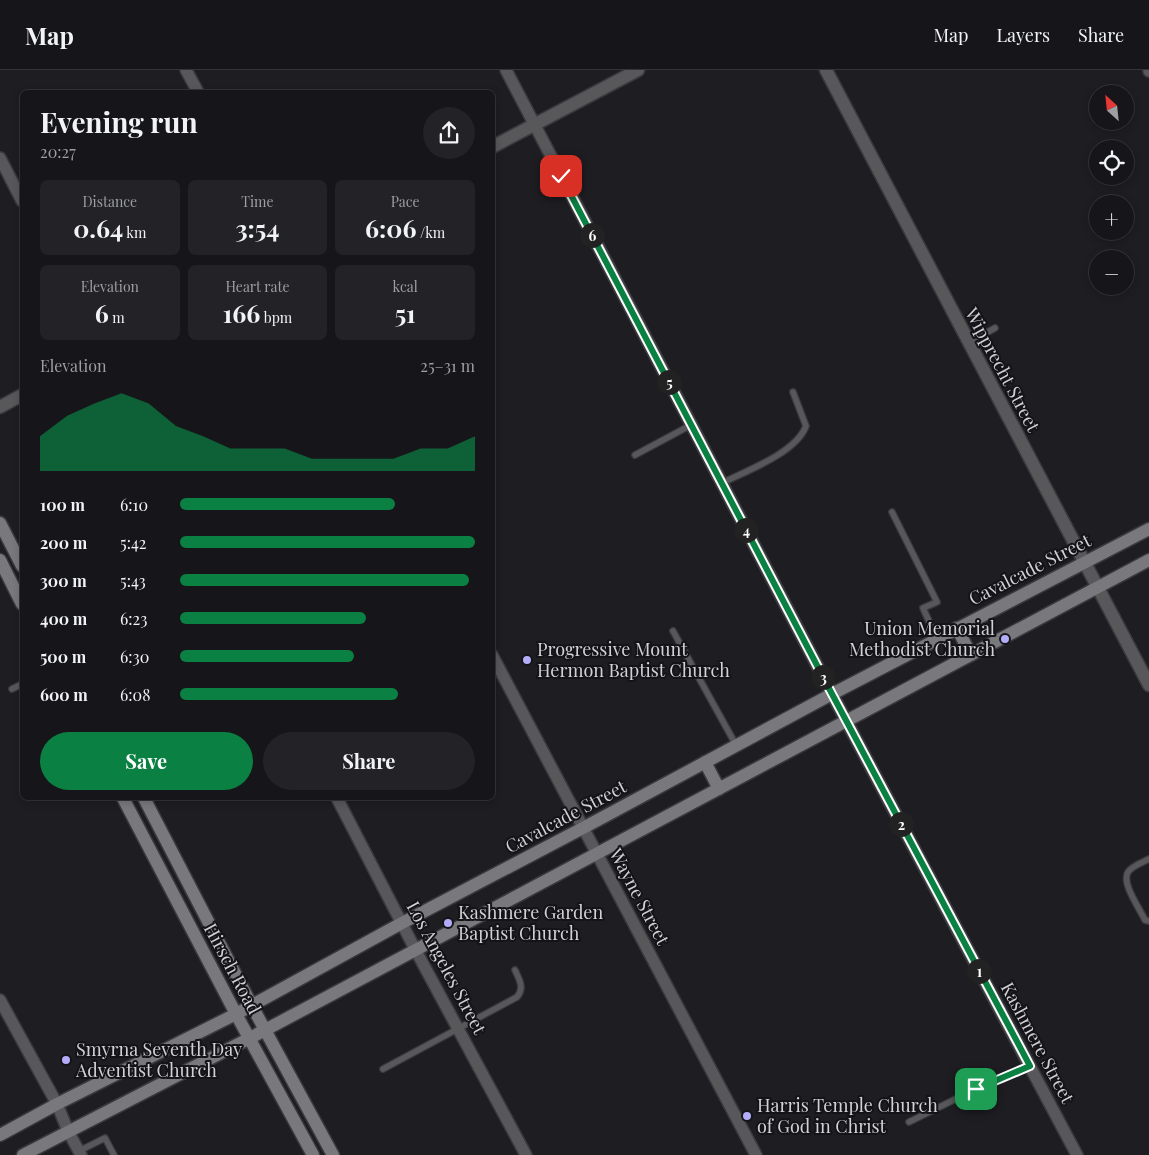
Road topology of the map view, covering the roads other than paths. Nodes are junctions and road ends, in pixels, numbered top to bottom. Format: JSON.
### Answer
{"nodes":[{"id":1,"x":186,"y":70,"type":"edge"},
{"id":2,"x":506,"y":70,"type":"edge"},
{"id":3,"x":638,"y":70,"type":"edge"},
{"id":4,"x":826,"y":70,"type":"edge"},
{"id":5,"x":197,"y":90,"type":"edge"},
{"id":6,"x":535,"y":124,"type":"junction"},
{"id":7,"x":495,"y":145,"type":"edge"},
{"id":8,"x":0,"y":158,"type":"edge"},
{"id":9,"x":20,"y":196,"type":"edge"},
{"id":10,"x":995,"y":328,"type":"dead end"},
{"id":11,"x":968,"y":342,"type":"junction"},
{"id":12,"x":793,"y":392,"type":"dead end"},
{"id":13,"x":20,"y":396,"type":"edge"},
{"id":14,"x":0,"y":407,"type":"edge"},
{"id":15,"x":691,"y":425,"type":"junction"},
{"id":16,"x":635,"y":455,"type":"dead end"},
{"id":17,"x":722,"y":483,"type":"junction"},
{"id":18,"x":892,"y":512,"type":"dead end"},
{"id":19,"x":0,"y":523,"type":"edge"},
{"id":20,"x":1149,"y":528,"type":"edge"},
{"id":21,"x":0,"y":560,"type":"edge"},
{"id":22,"x":1149,"y":560,"type":"edge"},
{"id":23,"x":20,"y":562,"type":"edge"},
{"id":24,"x":1083,"y":562,"type":"junction"},
{"id":25,"x":1097,"y":588,"type":"junction"},
{"id":26,"x":20,"y":600,"type":"edge"},
{"id":27,"x":957,"y":628,"type":"junction"},
{"id":28,"x":673,"y":631,"type":"dead end"},
{"id":29,"x":937,"y":639,"type":"junction"},
{"id":30,"x":971,"y":655,"type":"junction"},
{"id":31,"x":495,"y":661,"type":"edge"},
{"id":32,"x":20,"y":685,"type":"edge"},
{"id":33,"x":1149,"y":685,"type":"edge"},
{"id":34,"x":12,"y":689,"type":"dead end"},
{"id":35,"x":832,"y":694,"type":"junction"},
{"id":36,"x":846,"y":721,"type":"junction"},
{"id":37,"x":736,"y":745,"type":"junction"},
{"id":38,"x":705,"y":762,"type":"junction"},
{"id":39,"x":720,"y":789,"type":"junction"},
{"id":40,"x":124,"y":800,"type":"edge"},
{"id":41,"x":145,"y":800,"type":"edge"},
{"id":42,"x":338,"y":800,"type":"edge"},
{"id":43,"x":583,"y":828,"type":"junction"},
{"id":44,"x":597,"y":854,"type":"junction"},
{"id":45,"x":1149,"y":859,"type":"edge"},
{"id":46,"x":1149,"y":921,"type":"edge"},
{"id":47,"x":402,"y":923,"type":"junction"},
{"id":48,"x":415,"y":949,"type":"junction"},
{"id":49,"x":515,"y":970,"type":"dead end"},
{"id":50,"x":0,"y":1000,"type":"edge"},
{"id":51,"x":252,"y":1006,"type":"junction"},
{"id":52,"x":236,"y":1014,"type":"junction"},
{"id":53,"x":458,"y":1029,"type":"junction"},
{"id":54,"x":265,"y":1030,"type":"junction"},
{"id":55,"x":250,"y":1038,"type":"junction"},
{"id":56,"x":1030,"y":1066,"type":"junction"},
{"id":57,"x":383,"y":1068,"type":"dead end"},
{"id":58,"x":57,"y":1104,"type":"junction"},
{"id":59,"x":909,"y":1122,"type":"dead end"},
{"id":60,"x":68,"y":1130,"type":"junction"},
{"id":61,"x":0,"y":1135,"type":"edge"},
{"id":62,"x":80,"y":1153,"type":"edge"},
{"id":63,"x":23,"y":1155,"type":"edge"},
{"id":64,"x":114,"y":1155,"type":"edge"},
{"id":65,"x":313,"y":1155,"type":"edge"},
{"id":66,"x":333,"y":1155,"type":"edge"},
{"id":67,"x":526,"y":1155,"type":"edge"},
{"id":68,"x":756,"y":1155,"type":"edge"},
{"id":69,"x":1077,"y":1155,"type":"edge"}],
"edges":[{"from":1,"to":5,"type":"street"},
{"from":2,"to":6,"type":"street","name":"Kashmere Street"},
{"from":3,"to":6,"type":"street"},
{"from":4,"to":11,"type":"street","name":"Wipprecht Street"},
{"from":6,"to":7,"type":"street"},
{"from":6,"to":15,"type":"street","name":"Kashmere Street"},
{"from":8,"to":9,"type":"street"},
{"from":10,"to":11,"type":"lane"},
{"from":11,"to":24,"type":"street","name":"Wipprecht Street"},
{"from":12,"to":17,"type":"lane"},
{"from":13,"to":14,"type":"street"},
{"from":15,"to":16,"type":"lane"},
{"from":15,"to":17,"type":"street","name":"Kashmere Street"},
{"from":17,"to":35,"type":"street","name":"Kashmere Street"},
{"from":18,"to":29,"type":"lane"},
{"from":19,"to":23,"type":"main road"},
{"from":20,"to":24,"type":"main road","name":"Cavalcade Street"},
{"from":21,"to":26,"type":"main road"},
{"from":22,"to":25,"type":"main road"},
{"from":24,"to":25,"type":"street","name":"Wipprecht Street"},
{"from":24,"to":27,"type":"main road","name":"Cavalcade Street"},
{"from":25,"to":30,"type":"main road"},
{"from":25,"to":33,"type":"street","name":"Wipprecht Street"},
{"from":27,"to":29,"type":"main road","name":"Cavalcade Street"},
{"from":27,"to":30,"type":"main road"},
{"from":28,"to":37,"type":"lane"},
{"from":29,"to":35,"type":"main road","name":"Cavalcade Street"},
{"from":30,"to":36,"type":"main road"},
{"from":31,"to":43,"type":"street","name":"Wayne Street"},
{"from":32,"to":34,"type":"lane"},
{"from":35,"to":36,"type":"street","name":"Kashmere Street"},
{"from":35,"to":37,"type":"main road","name":"Cavalcade Street"},
{"from":36,"to":39,"type":"main road"},
{"from":36,"to":56,"type":"street","name":"Kashmere Street"},
{"from":37,"to":38,"type":"main road","name":"Cavalcade Street"},
{"from":38,"to":39,"type":"main road"},
{"from":38,"to":43,"type":"main road","name":"Cavalcade Street"},
{"from":39,"to":44,"type":"main road"},
{"from":40,"to":52,"type":"main road","name":"Hirsch Road"},
{"from":41,"to":51,"type":"main road","name":"Hirsch Road"},
{"from":42,"to":47,"type":"street","name":"Los Angeles Street"},
{"from":43,"to":44,"type":"street","name":"Wayne Street"},
{"from":43,"to":47,"type":"main road","name":"Cavalcade Street"},
{"from":44,"to":48,"type":"main road"},
{"from":44,"to":68,"type":"street","name":"Wayne Street"},
{"from":45,"to":46,"type":"lane"},
{"from":47,"to":48,"type":"street","name":"Los Angeles Street"},
{"from":47,"to":51,"type":"main road","name":"Cavalcade Street"},
{"from":48,"to":53,"type":"street","name":"Los Angeles Street"},
{"from":48,"to":54,"type":"main road"},
{"from":49,"to":53,"type":"lane"},
{"from":50,"to":58,"type":"street"},
{"from":51,"to":52,"type":"main road","name":"Cavalcade Street"},
{"from":51,"to":54,"type":"main road","name":"Hirsch Road"},
{"from":52,"to":55,"type":"main road","name":"Hirsch Road"},
{"from":52,"to":58,"type":"main road","name":"Cavalcade Street"},
{"from":53,"to":57,"type":"lane"},
{"from":53,"to":67,"type":"street","name":"Los Angeles Street"},
{"from":54,"to":55,"type":"main road"},
{"from":54,"to":66,"type":"main road","name":"Hirsch Road"},
{"from":55,"to":60,"type":"main road"},
{"from":55,"to":65,"type":"main road","name":"Hirsch Road"},
{"from":56,"to":59,"type":"lane"},
{"from":56,"to":69,"type":"street","name":"Kashmere Street"},
{"from":58,"to":60,"type":"street"},
{"from":58,"to":61,"type":"main road","name":"Cavalcade Street"},
{"from":60,"to":62,"type":"street"},
{"from":60,"to":63,"type":"main road"},
{"from":62,"to":64,"type":"lane"}]}
